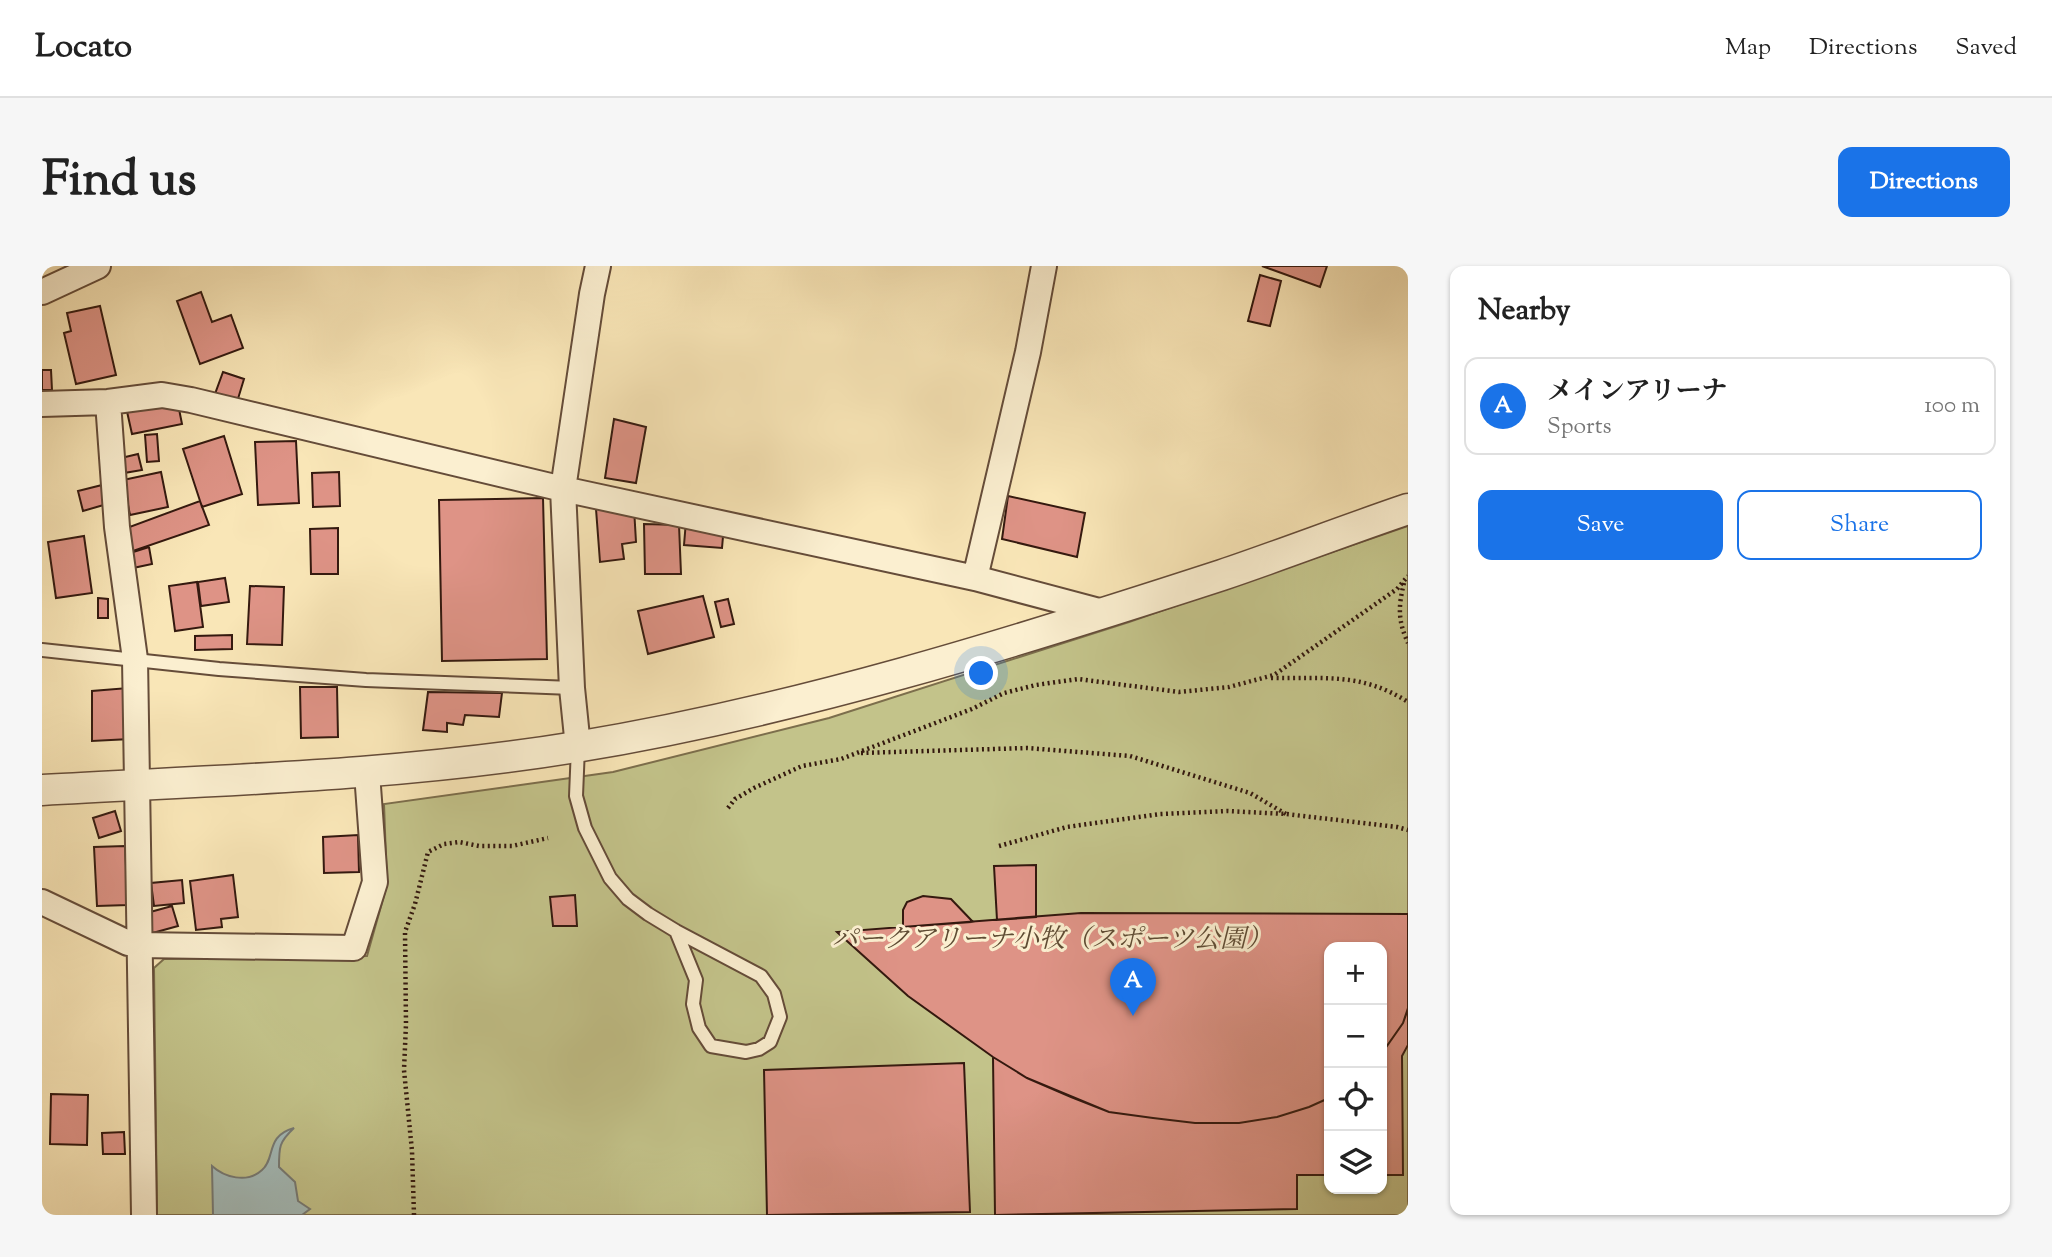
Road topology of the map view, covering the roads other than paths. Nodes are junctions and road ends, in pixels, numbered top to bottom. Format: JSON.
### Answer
{"nodes":[{"id":1,"x":98,"y":266,"type":"edge"},
{"id":2,"x":598,"y":266,"type":"edge"},
{"id":3,"x":1044,"y":266,"type":"edge"},
{"id":4,"x":42,"y":292,"type":"edge"},
{"id":5,"x":108,"y":402,"type":"junction"},
{"id":6,"x":42,"y":404,"type":"edge"},
{"id":7,"x":563,"y":489,"type":"junction"},
{"id":8,"x":1408,"y":509,"type":"edge"},
{"id":9,"x":975,"y":578,"type":"junction"},
{"id":10,"x":1102,"y":612,"type":"junction"},
{"id":11,"x":42,"y":650,"type":"edge"},
{"id":12,"x":135,"y":659,"type":"junction"},
{"id":13,"x":572,"y":688,"type":"junction"},
{"id":14,"x":578,"y":747,"type":"junction"},
{"id":15,"x":367,"y":773,"type":"junction"},
{"id":16,"x":137,"y":785,"type":"junction"},
{"id":17,"x":42,"y":790,"type":"edge"},
{"id":18,"x":42,"y":902,"type":"edge"},
{"id":19,"x":676,"y":931,"type":"junction"},
{"id":20,"x":139,"y":944,"type":"junction"},
{"id":21,"x":144,"y":1215,"type":"edge"}],
"edges":[{"from":1,"to":4,"type":"street"},
{"from":2,"to":7,"type":"street"},
{"from":3,"to":9,"type":"street"},
{"from":5,"to":6,"type":"street"},
{"from":5,"to":7,"type":"street"},
{"from":5,"to":12,"type":"street"},
{"from":7,"to":9,"type":"street"},
{"from":7,"to":13,"type":"street"},
{"from":8,"to":10,"type":"street"},
{"from":9,"to":10,"type":"street"},
{"from":10,"to":14,"type":"street"},
{"from":11,"to":12,"type":"lane"},
{"from":12,"to":13,"type":"lane"},
{"from":12,"to":16,"type":"street"},
{"from":13,"to":14,"type":"street"},
{"from":14,"to":15,"type":"street"},
{"from":14,"to":19,"type":"lane"},
{"from":15,"to":16,"type":"street"},
{"from":15,"to":20,"type":"street"},
{"from":16,"to":17,"type":"street"},
{"from":16,"to":20,"type":"street"},
{"from":18,"to":20,"type":"street"},
{"from":19,"to":19,"type":"lane"},
{"from":20,"to":21,"type":"street"}]}
